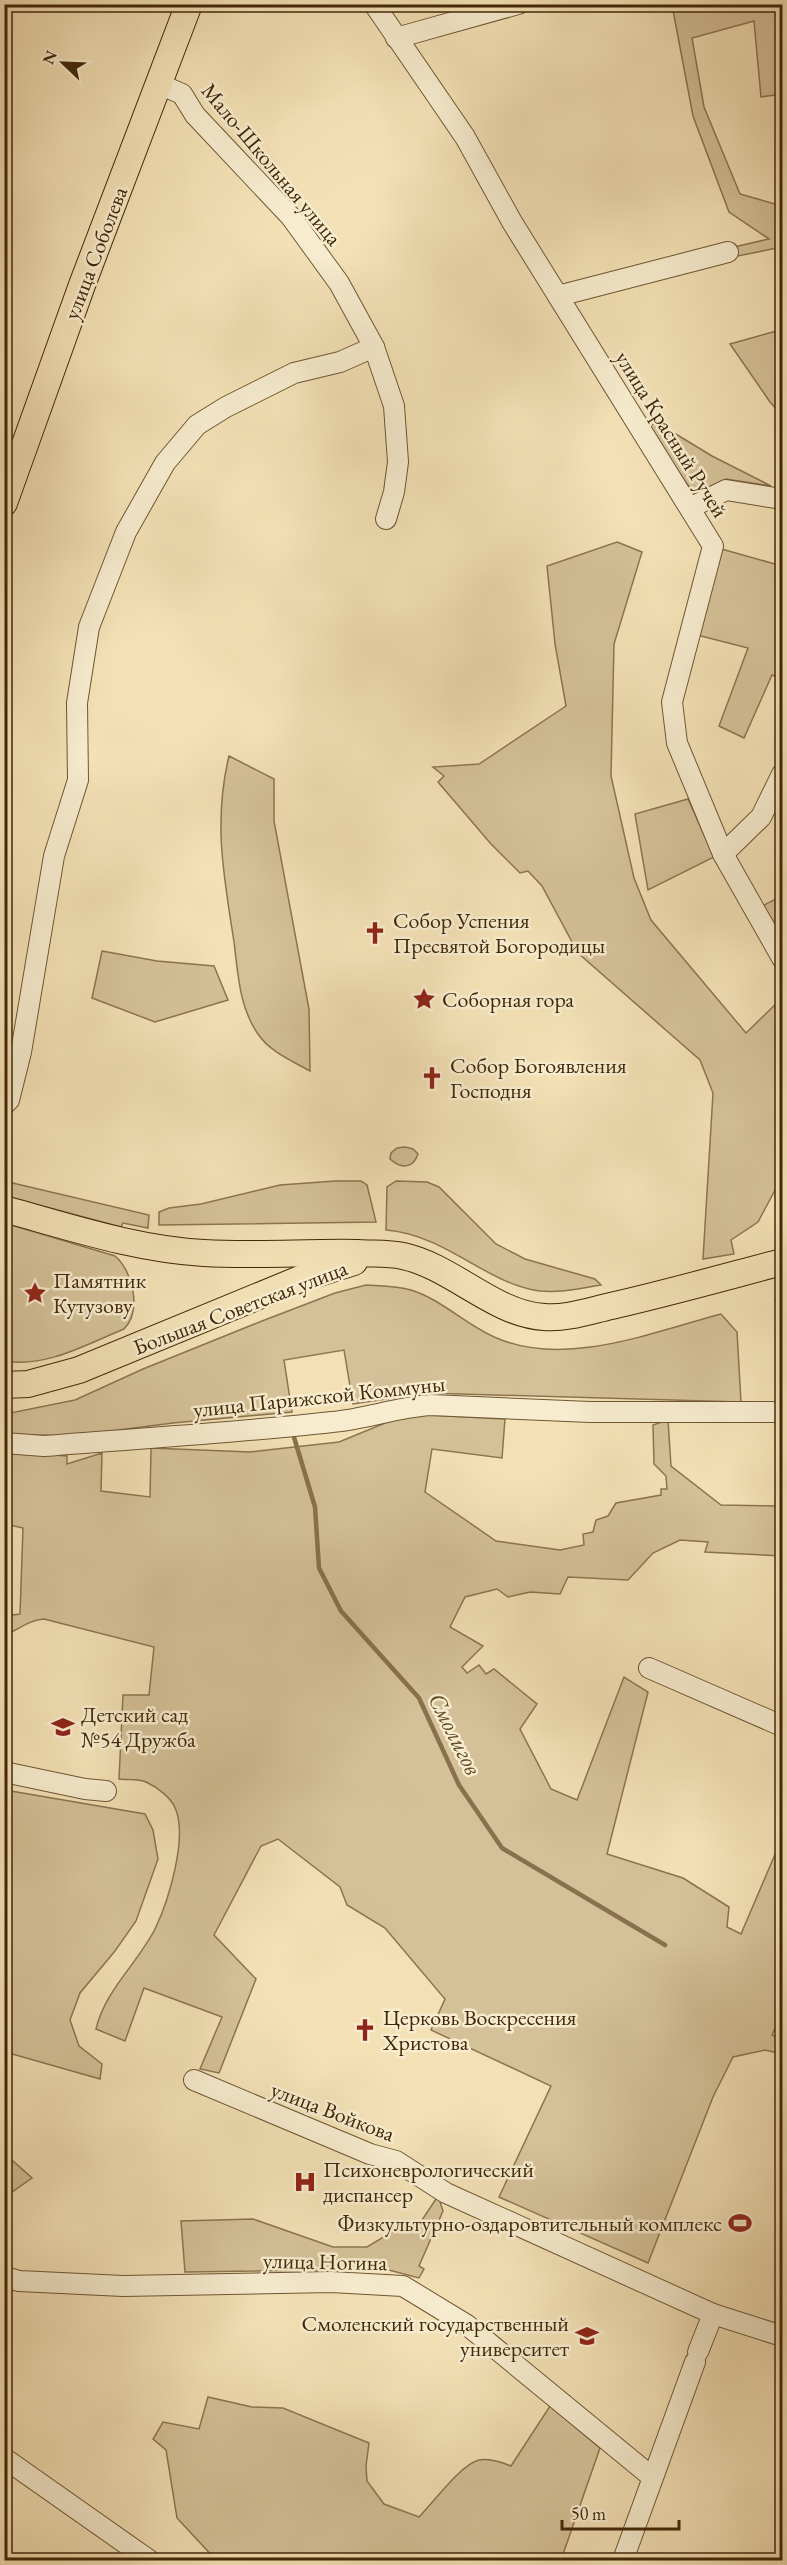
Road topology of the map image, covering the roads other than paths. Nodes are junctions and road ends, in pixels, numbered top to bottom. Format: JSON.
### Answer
{"nodes":[{"id":1,"x":189,"y":4,"type":"edge"},
{"id":2,"x":374,"y":4,"type":"edge"},
{"id":3,"x":518,"y":4,"type":"edge"},
{"id":4,"x":396,"y":38,"type":"junction"},
{"id":5,"x":159,"y":84,"type":"junction"},
{"id":6,"x":728,"y":252,"type":"dead end"},
{"id":7,"x":558,"y":296,"type":"junction"},
{"id":8,"x":374,"y":347,"type":"junction"},
{"id":9,"x":783,"y":499,"type":"edge"},
{"id":10,"x":4,"y":503,"type":"edge"},
{"id":11,"x":690,"y":508,"type":"junction"},
{"id":12,"x":386,"y":519,"type":"dead end"},
{"id":13,"x":783,"y":774,"type":"edge"},
{"id":14,"x":723,"y":854,"type":"junction"},
{"id":15,"x":783,"y":958,"type":"edge"},
{"id":16,"x":4,"y":1105,"type":"edge"},
{"id":17,"x":4,"y":1209,"type":"edge"},
{"id":18,"x":383,"y":1254,"type":"junction"},
{"id":19,"x":783,"y":1262,"type":"edge"},
{"id":20,"x":4,"y":1385,"type":"edge"},
{"id":21,"x":783,"y":1412,"type":"edge"},
{"id":22,"x":4,"y":1443,"type":"edge"},
{"id":23,"x":649,"y":1668,"type":"dead end"},
{"id":24,"x":783,"y":1726,"type":"edge"},
{"id":25,"x":4,"y":1772,"type":"edge"},
{"id":26,"x":106,"y":1791,"type":"dead end"},
{"id":27,"x":194,"y":2080,"type":"dead end"},
{"id":28,"x":4,"y":2277,"type":"edge"},
{"id":29,"x":713,"y":2314,"type":"junction"},
{"id":30,"x":783,"y":2336,"type":"edge"},
{"id":31,"x":4,"y":2458,"type":"edge"},
{"id":32,"x":652,"y":2477,"type":"junction"},
{"id":33,"x":149,"y":2560,"type":"edge"},
{"id":34,"x":623,"y":2560,"type":"edge"}],
"edges":[{"from":1,"to":5,"type":"main road","name":"улица Соболева"},
{"from":2,"to":4,"type":"street","name":"улица Красный Ручей"},
{"from":3,"to":4,"type":"street"},
{"from":4,"to":7,"type":"street","name":"улица Красный Ручей"},
{"from":5,"to":8,"type":"street","name":"Мало-Школьная улица"},
{"from":5,"to":10,"type":"main road","name":"улица Соболева"},
{"from":6,"to":7,"type":"street"},
{"from":7,"to":11,"type":"street","name":"улица Красный Ручей"},
{"from":8,"to":12,"type":"street","name":"Мало-Школьная улица"},
{"from":8,"to":16,"type":"street"},
{"from":9,"to":11,"type":"street"},
{"from":11,"to":14,"type":"street","name":"улица Красный Ручей"},
{"from":13,"to":14,"type":"street"},
{"from":14,"to":15,"type":"street","name":"улица Красный Ручей"},
{"from":17,"to":18,"type":"main road"},
{"from":18,"to":19,"type":"main road","name":"Большая Советская улица"},
{"from":18,"to":20,"type":"main road","name":"Большая Советская улица"},
{"from":21,"to":22,"type":"street","name":"улица Парижской Коммуны"},
{"from":23,"to":24,"type":"street"},
{"from":25,"to":26,"type":"street"},
{"from":27,"to":29,"type":"street","name":"улица Войкова"},
{"from":28,"to":32,"type":"street","name":"улица Ногина"},
{"from":29,"to":30,"type":"street","name":"улица Войкова"},
{"from":29,"to":32,"type":"street"},
{"from":31,"to":33,"type":"street"},
{"from":32,"to":34,"type":"street"}]}
